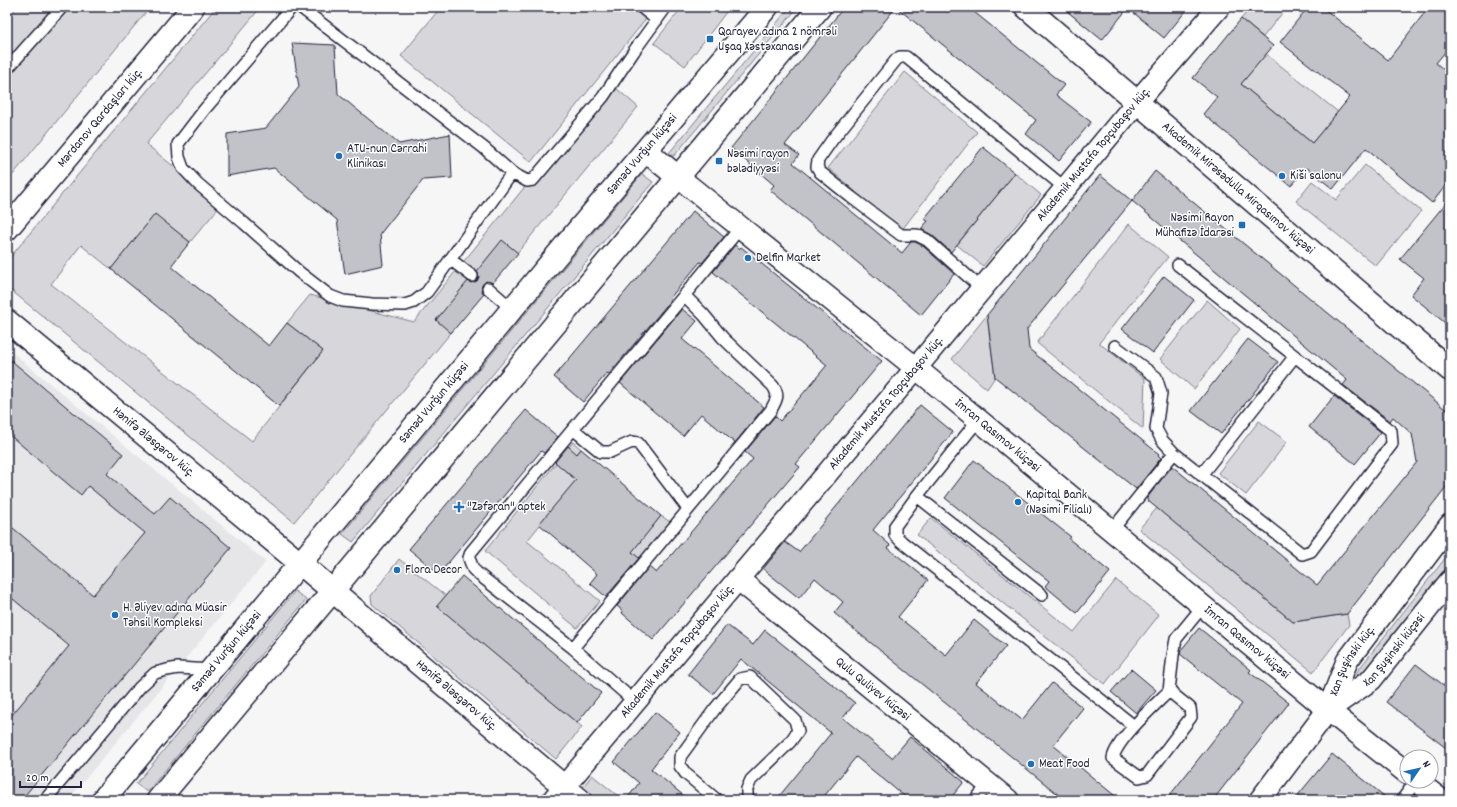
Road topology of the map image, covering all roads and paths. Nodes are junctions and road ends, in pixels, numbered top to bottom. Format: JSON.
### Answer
{"nodes":[{"id":1,"x":62,"y":7,"type":"edge"},
{"id":2,"x":193,"y":7,"type":"edge"},
{"id":3,"x":292,"y":7,"type":"edge"},
{"id":4,"x":300,"y":7,"type":"edge"},
{"id":5,"x":640,"y":7,"type":"edge"},
{"id":6,"x":666,"y":7,"type":"edge"},
{"id":7,"x":767,"y":7,"type":"edge"},
{"id":8,"x":820,"y":7,"type":"edge"},
{"id":9,"x":1026,"y":7,"type":"edge"},
{"id":10,"x":1219,"y":7,"type":"edge"},
{"id":11,"x":657,"y":20,"type":"junction"},
{"id":12,"x":7,"y":69,"type":"edge"},
{"id":13,"x":1137,"y":102,"type":"junction"},
{"id":14,"x":646,"y":151,"type":"junction"},
{"id":15,"x":512,"y":173,"type":"junction"},
{"id":16,"x":678,"y":177,"type":"junction"},
{"id":17,"x":1066,"y":188,"type":"junction"},
{"id":18,"x":740,"y":228,"type":"junction"},
{"id":19,"x":7,"y":229,"type":"edge"},
{"id":20,"x":450,"y":259,"type":"junction"},
{"id":21,"x":1178,"y":266,"type":"dead end"},
{"id":22,"x":472,"y":276,"type":"dead end"},
{"id":23,"x":488,"y":288,"type":"dead end"},
{"id":24,"x":982,"y":289,"type":"junction"},
{"id":25,"x":684,"y":295,"type":"junction"},
{"id":26,"x":512,"y":309,"type":"junction"},
{"id":27,"x":7,"y":320,"type":"edge"},
{"id":28,"x":1115,"y":346,"type":"dead end"},
{"id":29,"x":1295,"y":356,"type":"junction"},
{"id":30,"x":916,"y":368,"type":"junction"},
{"id":31,"x":1450,"y":370,"type":"edge"},
{"id":32,"x":979,"y":419,"type":"junction"},
{"id":33,"x":574,"y":429,"type":"junction"},
{"id":34,"x":1174,"y":453,"type":"junction"},
{"id":35,"x":1201,"y":475,"type":"junction"},
{"id":36,"x":917,"y":496,"type":"junction"},
{"id":37,"x":688,"y":509,"type":"junction"},
{"id":38,"x":1450,"y":526,"type":"edge"},
{"id":39,"x":1112,"y":530,"type":"junction"},
{"id":40,"x":301,"y":564,"type":"junction"},
{"id":41,"x":738,"y":578,"type":"junction"},
{"id":42,"x":1450,"y":580,"type":"edge"},
{"id":43,"x":332,"y":591,"type":"junction"},
{"id":44,"x":1042,"y":595,"type":"dead end"},
{"id":45,"x":1203,"y":606,"type":"junction"},
{"id":46,"x":573,"y":648,"type":"junction"},
{"id":47,"x":212,"y":670,"type":"junction"},
{"id":48,"x":1169,"y":691,"type":"junction"},
{"id":49,"x":634,"y":701,"type":"junction"},
{"id":50,"x":1328,"y":710,"type":"junction"},
{"id":51,"x":1134,"y":726,"type":"junction"},
{"id":52,"x":1399,"y":767,"type":"edge"},
{"id":53,"x":989,"y":784,"type":"junction"},
{"id":54,"x":1410,"y":789,"type":"edge"},
{"id":55,"x":1427,"y":789,"type":"edge"},
{"id":56,"x":558,"y":793,"type":"edge"},
{"id":57,"x":107,"y":799,"type":"edge"},
{"id":58,"x":45,"y":800,"type":"edge"},
{"id":59,"x":158,"y":800,"type":"edge"},
{"id":60,"x":580,"y":800,"type":"edge"},
{"id":61,"x":717,"y":800,"type":"edge"},
{"id":62,"x":747,"y":800,"type":"edge"},
{"id":63,"x":975,"y":800,"type":"edge"},
{"id":64,"x":1008,"y":800,"type":"edge"},
{"id":65,"x":1260,"y":800,"type":"edge"},
{"id":66,"x":1402,"y":800,"type":"edge"},
{"id":67,"x":1441,"y":800,"type":"edge"}],
"edges":[{"from":1,"to":12,"type":"lane"},
{"from":2,"to":19,"type":"main road","name":"Mərdanov Qardaşları küç."},
{"from":3,"to":20,"type":"lane"},
{"from":4,"to":15,"type":"lane"},
{"from":5,"to":11,"type":"lane"},
{"from":6,"to":11,"type":"lane"},
{"from":7,"to":14,"type":"main road","name":"Səməd Vurğun küçəsi"},
{"from":8,"to":16,"type":"main road"},
{"from":9,"to":13,"type":"main road","name":"Akademik Mirəsədulla Mirqasımov küçəsi"},
{"from":10,"to":13,"type":"street","name":"Akademik Mustafa Topçubaşov küç."},
{"from":11,"to":15,"type":"lane"},
{"from":13,"to":17,"type":"street","name":"Akademik Mustafa Topçubaşov küç."},
{"from":13,"to":31,"type":"main road","name":"Akademik Mirəsədulla Mirqasımov küçəsi"},
{"from":14,"to":16,"type":"main road"},
{"from":14,"to":26,"type":"main road","name":"Səməd Vurğun küçəsi"},
{"from":15,"to":20,"type":"lane"},
{"from":16,"to":18,"type":"street","name":"İmran Qasımov küçəsi"},
{"from":16,"to":43,"type":"main road"},
{"from":17,"to":24,"type":"street","name":"Akademik Mustafa Topçubaşov küç."},
{"from":17,"to":24,"type":"lane"},
{"from":18,"to":25,"type":"lane"},
{"from":18,"to":30,"type":"street","name":"İmran Qasımov küçəsi"},
{"from":20,"to":22,"type":"lane"},
{"from":21,"to":29,"type":"lane"},
{"from":23,"to":26,"type":"lane"},
{"from":24,"to":30,"type":"street","name":"Akademik Mustafa Topçubaşov küç."},
{"from":25,"to":33,"type":"lane"},
{"from":25,"to":37,"type":"lane"},
{"from":26,"to":40,"type":"main road","name":"Səməd Vurğun küçəsi"},
{"from":27,"to":40,"type":"main road","name":"Hənifə Ələsgərov küç."},
{"from":28,"to":34,"type":"lane"},
{"from":29,"to":35,"type":"lane"},
{"from":29,"to":35,"type":"lane"},
{"from":30,"to":32,"type":"street","name":"İmran Qasımov küçəsi"},
{"from":30,"to":41,"type":"street","name":"Akademik Mustafa Topçubaşov küç."},
{"from":32,"to":36,"type":"lane"},
{"from":32,"to":39,"type":"street","name":"İmran Qasımov küçəsi"},
{"from":33,"to":37,"type":"lane"},
{"from":33,"to":46,"type":"lane"},
{"from":34,"to":35,"type":"lane"},
{"from":34,"to":39,"type":"lane"},
{"from":36,"to":44,"type":"lane"},
{"from":36,"to":51,"type":"lane"},
{"from":37,"to":46,"type":"lane"},
{"from":38,"to":50,"type":"street","name":"Xan Şuşinski küç."},
{"from":39,"to":45,"type":"street","name":"İmran Qasımov küçəsi"},
{"from":40,"to":43,"type":"main road","name":"Hənifə Ələsgərov küç."},
{"from":40,"to":47,"type":"main road","name":"Səməd Vurğun küçəsi"},
{"from":41,"to":49,"type":"street","name":"Akademik Mustafa Topçubaşov küç."},
{"from":41,"to":53,"type":"street","name":"Qulu Quliyev küçəsi"},
{"from":42,"to":50,"type":"street","name":"Xan Şuşinski küçəsi"},
{"from":43,"to":56,"type":"main road","name":"Hənifə Ələsgərov küç."},
{"from":43,"to":59,"type":"main road"},
{"from":45,"to":48,"type":"lane"},
{"from":45,"to":50,"type":"street","name":"İmran Qasımov küçəsi"},
{"from":46,"to":49,"type":"lane"},
{"from":47,"to":57,"type":"main road","name":"Səməd Vurğun küçəsi"},
{"from":47,"to":58,"type":"lane"},
{"from":48,"to":51,"type":"lane"},
{"from":48,"to":51,"type":"lane"},
{"from":49,"to":56,"type":"street","name":"Akademik Mustafa Topçubaşov küç."},
{"from":50,"to":52,"type":"street","name":"İmran Qasımov küçəsi"},
{"from":50,"to":65,"type":"street","name":"Xan Şuşinski küç."},
{"from":53,"to":63,"type":"lane"},
{"from":53,"to":64,"type":"street","name":"Qulu Quliyev küçəsi"},
{"from":54,"to":66,"type":"lane"},
{"from":55,"to":67,"type":"street"},
{"from":56,"to":60,"type":"main road","name":"Hənifə Ələsgərov küç."},
{"from":61,"to":62,"type":"lane"}]}
